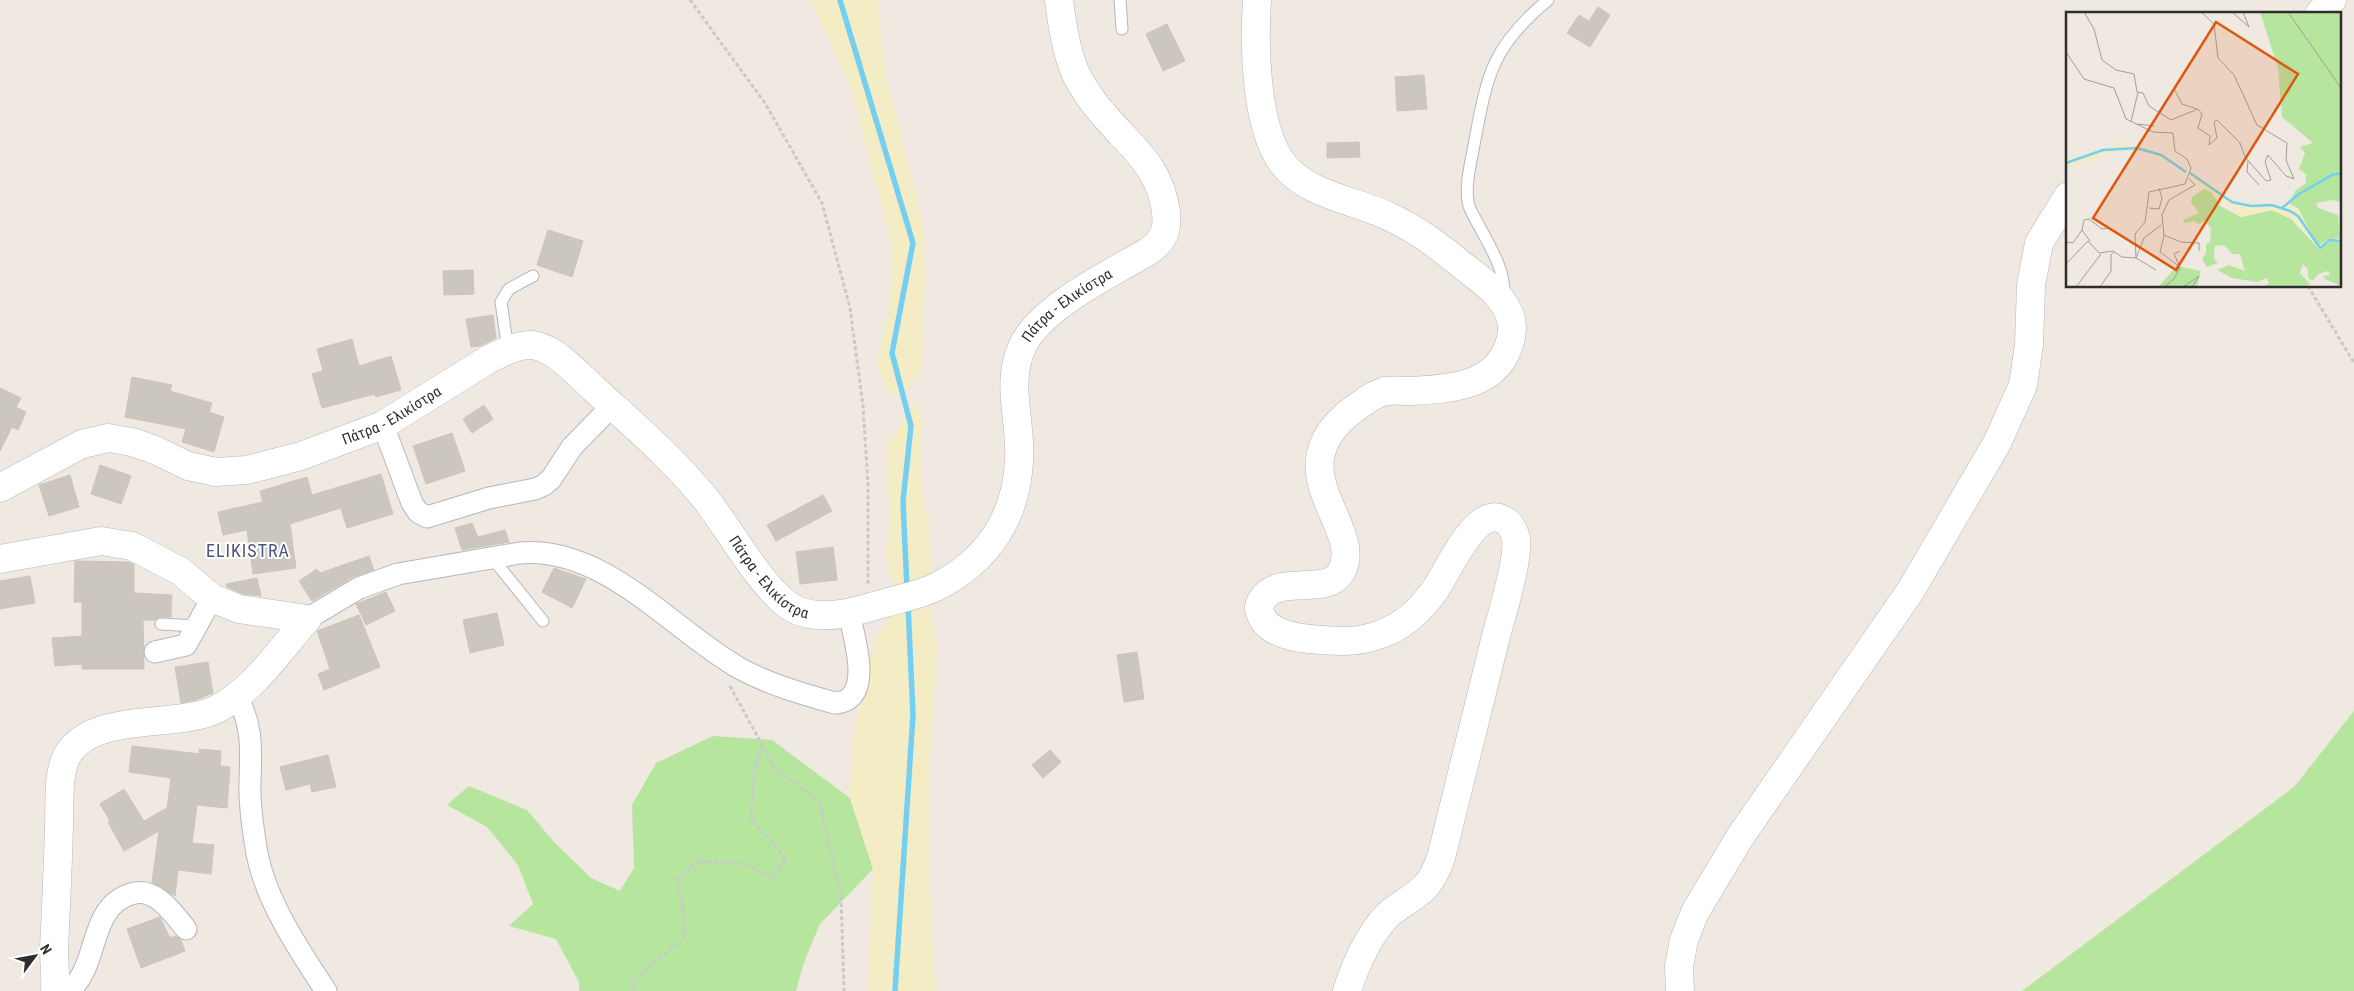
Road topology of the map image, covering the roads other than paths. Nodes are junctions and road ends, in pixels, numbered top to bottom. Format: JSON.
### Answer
{"nodes":[{"id":1,"x":1059,"y":0,"type":"edge"},
{"id":2,"x":1120,"y":0,"type":"edge"},
{"id":3,"x":1257,"y":0,"type":"edge"},
{"id":4,"x":1548,"y":0,"type":"edge"},
{"id":5,"x":2332,"y":0,"type":"edge"},
{"id":6,"x":2321,"y":12,"type":"edge"},
{"id":7,"x":1122,"y":29,"type":"dead end"},
{"id":8,"x":2066,"y":199,"type":"edge"},
{"id":9,"x":533,"y":276,"type":"dead end"},
{"id":10,"x":1504,"y":303,"type":"junction"},
{"id":11,"x":508,"y":350,"type":"junction"},
{"id":12,"x":612,"y":406,"type":"junction"},
{"id":13,"x":383,"y":425,"type":"junction"},
{"id":14,"x":0,"y":488,"type":"edge"},
{"id":15,"x":0,"y":559,"type":"edge"},
{"id":16,"x":494,"y":559,"type":"junction"},
{"id":17,"x":212,"y":598,"type":"junction"},
{"id":18,"x":871,"y":607,"type":"junction"},
{"id":19,"x":307,"y":619,"type":"junction"},
{"id":20,"x":543,"y":621,"type":"dead end"},
{"id":21,"x":161,"y":624,"type":"dead end"},
{"id":22,"x":197,"y":626,"type":"junction"},
{"id":23,"x":155,"y":652,"type":"dead end"},
{"id":24,"x":238,"y":696,"type":"junction"},
{"id":25,"x":186,"y":929,"type":"dead end"},
{"id":26,"x":55,"y":991,"type":"edge"},
{"id":27,"x":69,"y":991,"type":"edge"},
{"id":28,"x":326,"y":991,"type":"edge"},
{"id":29,"x":1347,"y":991,"type":"edge"},
{"id":30,"x":1680,"y":991,"type":"edge"}],
"edges":[{"from":1,"to":18,"type":"street","name":"Πάτρα - Ελικίστρα"},
{"from":2,"to":7,"type":"lane"},
{"from":3,"to":10,"type":"street"},
{"from":4,"to":10,"type":"lane"},
{"from":5,"to":6,"type":"street"},
{"from":8,"to":30,"type":"street"},
{"from":9,"to":11,"type":"lane"},
{"from":10,"to":29,"type":"street"},
{"from":11,"to":12,"type":"street","name":"Πάτρα - Ελικίστρα"},
{"from":11,"to":13,"type":"street","name":"Πάτρα - Ελικίστρα"},
{"from":12,"to":13,"type":"street"},
{"from":12,"to":18,"type":"street","name":"Πάτρα - Ελικίστρα"},
{"from":13,"to":14,"type":"street","name":"Πάτρα - Ελικίστρα"},
{"from":15,"to":17,"type":"street"},
{"from":16,"to":18,"type":"street"},
{"from":16,"to":19,"type":"street"},
{"from":16,"to":20,"type":"lane"},
{"from":17,"to":19,"type":"street"},
{"from":17,"to":22,"type":"street"},
{"from":19,"to":24,"type":"street"},
{"from":21,"to":22,"type":"lane"},
{"from":22,"to":23,"type":"street"},
{"from":24,"to":26,"type":"street"},
{"from":24,"to":28,"type":"street"},
{"from":25,"to":27,"type":"street"}]}
